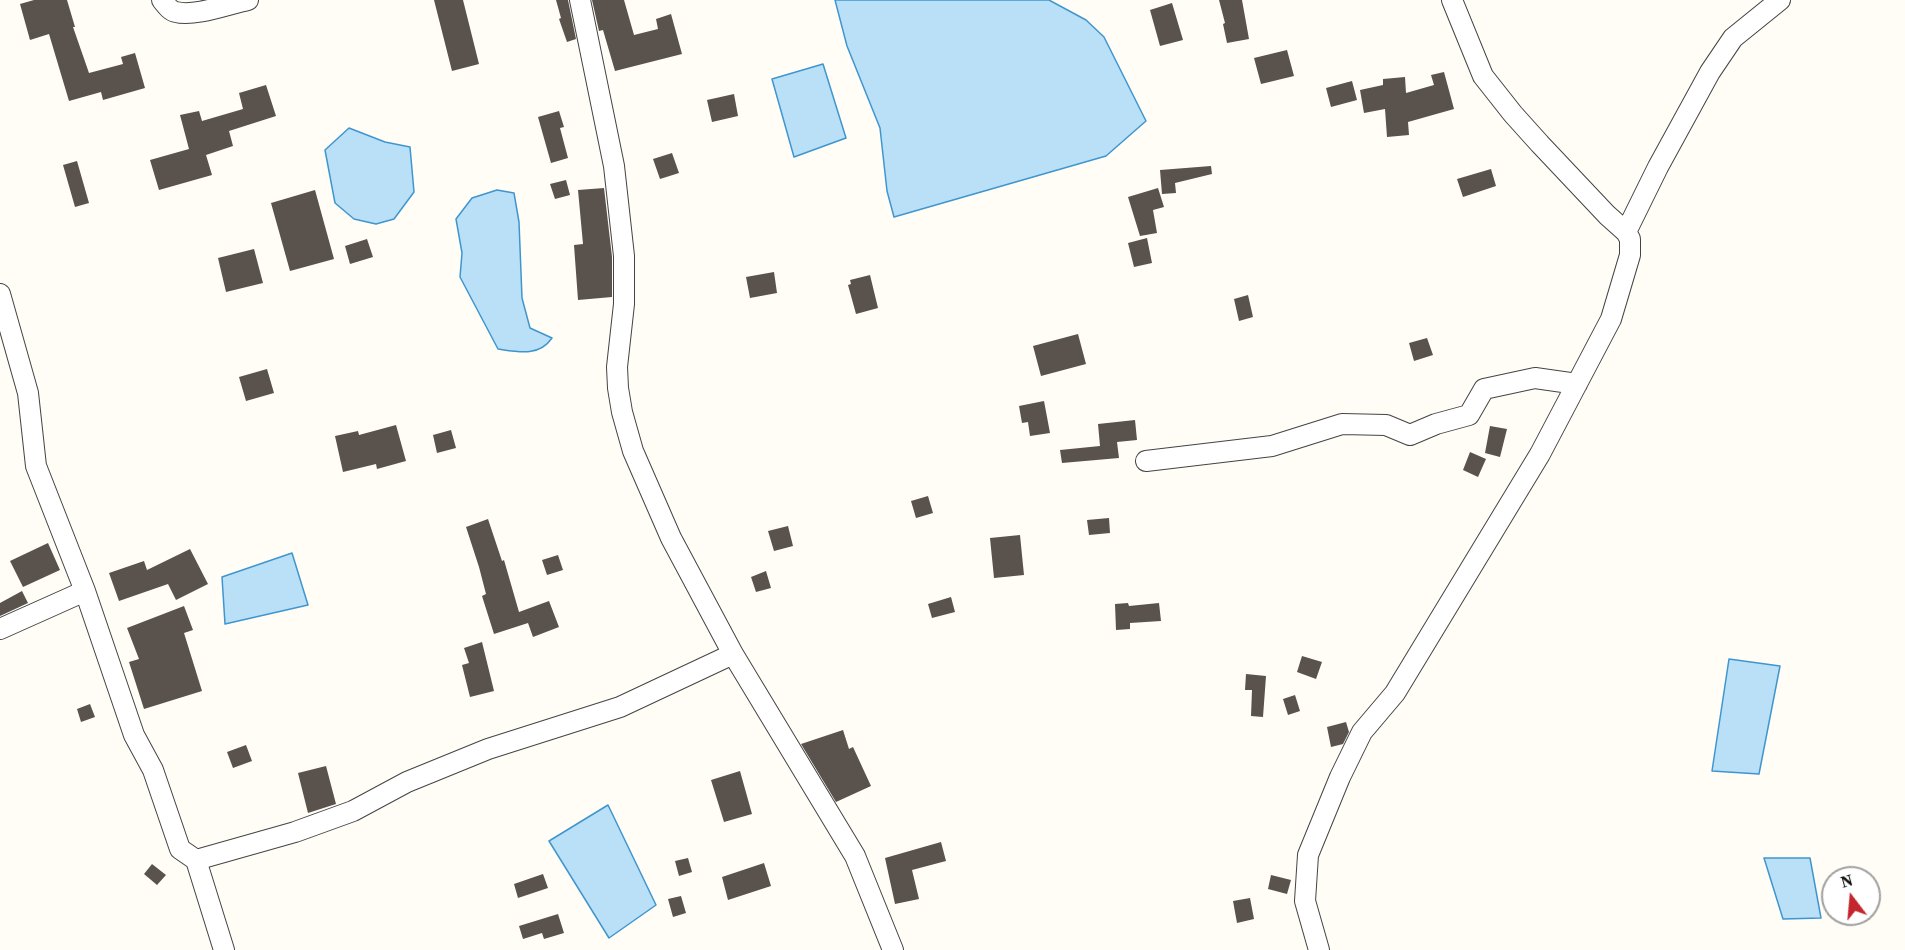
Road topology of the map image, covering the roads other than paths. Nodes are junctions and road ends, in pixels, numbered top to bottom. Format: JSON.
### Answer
{"nodes":[{"id":1,"x":162,"y":0,"type":"edge"},
{"id":2,"x":248,"y":0,"type":"edge"},
{"id":3,"x":579,"y":0,"type":"edge"},
{"id":4,"x":1452,"y":0,"type":"edge"},
{"id":5,"x":1780,"y":0,"type":"edge"},
{"id":6,"x":1626,"y":232,"type":"junction"},
{"id":7,"x":0,"y":294,"type":"edge"},
{"id":8,"x":1577,"y":384,"type":"junction"},
{"id":9,"x":1146,"y":461,"type":"dead end"},
{"id":10,"x":85,"y":591,"type":"junction"},
{"id":11,"x":0,"y":629,"type":"edge"},
{"id":12,"x":733,"y":654,"type":"junction"},
{"id":13,"x":196,"y":860,"type":"junction"},
{"id":14,"x":224,"y":950,"type":"edge"},
{"id":15,"x":893,"y":950,"type":"edge"},
{"id":16,"x":1319,"y":950,"type":"edge"}],
"edges":[{"from":1,"to":2,"type":"street"},
{"from":3,"to":12,"type":"street"},
{"from":4,"to":6,"type":"street"},
{"from":5,"to":6,"type":"street"},
{"from":6,"to":8,"type":"street"},
{"from":7,"to":10,"type":"street"},
{"from":8,"to":9,"type":"street"},
{"from":8,"to":16,"type":"street"},
{"from":10,"to":11,"type":"street"},
{"from":10,"to":13,"type":"street"},
{"from":12,"to":13,"type":"street"},
{"from":12,"to":15,"type":"street"},
{"from":13,"to":14,"type":"street"}]}
